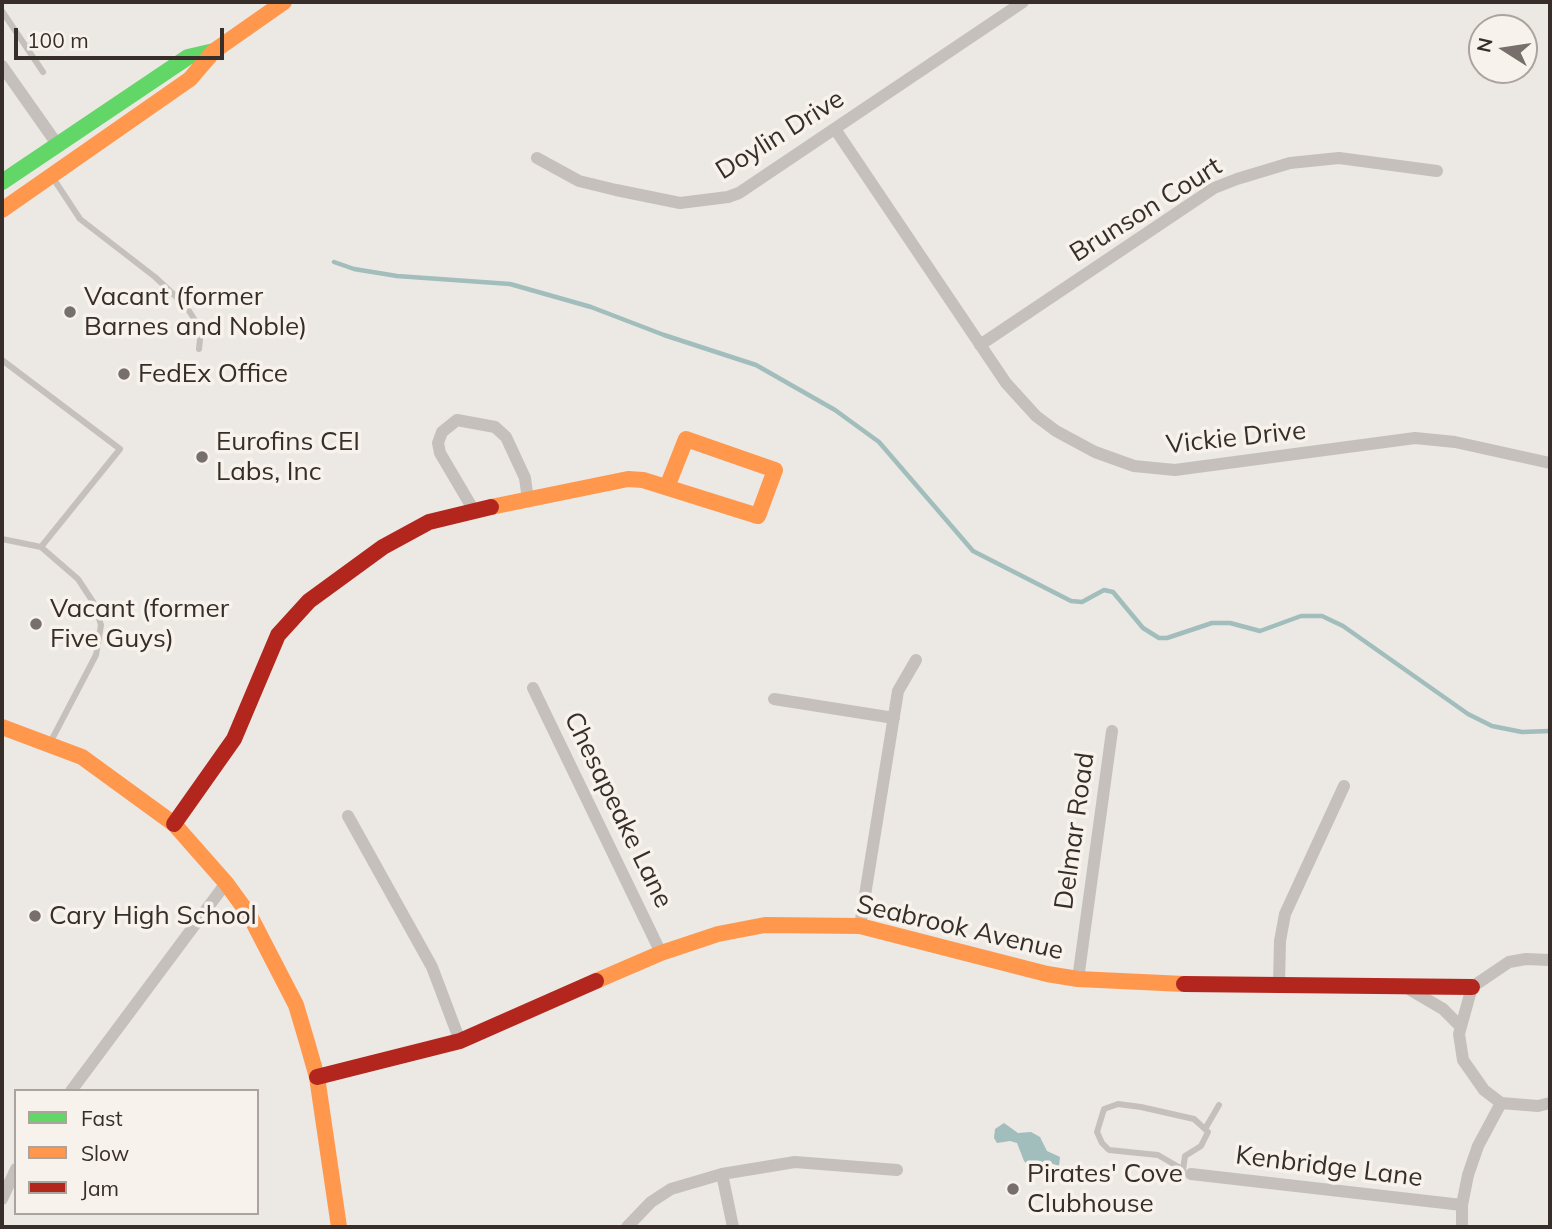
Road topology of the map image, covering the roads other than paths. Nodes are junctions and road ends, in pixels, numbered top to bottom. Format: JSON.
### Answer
{"nodes":[{"id":1,"x":284,"y":2,"type":"edge"},
{"id":2,"x":1023,"y":2,"type":"edge"},
{"id":3,"x":2,"y":11,"type":"edge"},
{"id":4,"x":214,"y":51,"type":"junction"},
{"id":5,"x":2,"y":66,"type":"edge"},
{"id":6,"x":43,"y":72,"type":"dead end"},
{"id":7,"x":835,"y":129,"type":"junction"},
{"id":8,"x":57,"y":144,"type":"junction"},
{"id":9,"x":537,"y":158,"type":"dead end"},
{"id":10,"x":1437,"y":171,"type":"dead end"},
{"id":11,"x":52,"y":176,"type":"junction"},
{"id":12,"x":2,"y":182,"type":"edge"},
{"id":13,"x":2,"y":210,"type":"edge"},
{"id":14,"x":980,"y":345,"type":"junction"},
{"id":15,"x":199,"y":349,"type":"dead end"},
{"id":16,"x":2,"y":360,"type":"edge"},
{"id":17,"x":1550,"y":463,"type":"edge"},
{"id":18,"x":667,"y":487,"type":"junction"},
{"id":19,"x":528,"y":500,"type":"junction"},
{"id":20,"x":473,"y":509,"type":"junction"},
{"id":21,"x":2,"y":539,"type":"edge"},
{"id":22,"x":41,"y":547,"type":"junction"},
{"id":23,"x":916,"y":660,"type":"dead end"},
{"id":24,"x":533,"y":688,"type":"dead end"},
{"id":25,"x":774,"y":699,"type":"dead end"},
{"id":26,"x":894,"y":718,"type":"junction"},
{"id":27,"x":2,"y":727,"type":"edge"},
{"id":28,"x":1112,"y":731,"type":"dead end"},
{"id":29,"x":50,"y":743,"type":"junction"},
{"id":30,"x":1344,"y":786,"type":"dead end"},
{"id":31,"x":348,"y":816,"type":"dead end"},
{"id":32,"x":174,"y":824,"type":"junction"},
{"id":33,"x":226,"y":883,"type":"junction"},
{"id":34,"x":860,"y":926,"type":"junction"},
{"id":35,"x":661,"y":953,"type":"junction"},
{"id":36,"x":1550,"y":960,"type":"edge"},
{"id":37,"x":1079,"y":979,"type":"junction"},
{"id":38,"x":1279,"y":985,"type":"junction"},
{"id":39,"x":1472,"y":988,"type":"junction"},
{"id":40,"x":1409,"y":989,"type":"junction"},
{"id":41,"x":1459,"y":1025,"type":"junction"},
{"id":42,"x":460,"y":1041,"type":"junction"},
{"id":43,"x":317,"y":1077,"type":"junction"},
{"id":44,"x":72,"y":1089,"type":"edge"},
{"id":45,"x":1501,"y":1103,"type":"junction"},
{"id":46,"x":1550,"y":1103,"type":"edge"},
{"id":47,"x":1219,"y":1105,"type":"dead end"},
{"id":48,"x":1205,"y":1129,"type":"junction"},
{"id":49,"x":897,"y":1170,"type":"dead end"},
{"id":50,"x":14,"y":1172,"type":"edge"},
{"id":51,"x":1187,"y":1172,"type":"junction"},
{"id":52,"x":722,"y":1174,"type":"junction"},
{"id":53,"x":2,"y":1199,"type":"edge"},
{"id":54,"x":1462,"y":1205,"type":"junction"},
{"id":55,"x":339,"y":1227,"type":"edge"},
{"id":56,"x":627,"y":1227,"type":"edge"},
{"id":57,"x":733,"y":1227,"type":"edge"},
{"id":58,"x":1462,"y":1227,"type":"edge"}],
"edges":[{"from":1,"to":4,"type":"street"},
{"from":2,"to":7,"type":"street","name":"Doylin Drive"},
{"from":3,"to":6,"type":"lane"},
{"from":4,"to":8,"type":"street"},
{"from":4,"to":11,"type":"street"},
{"from":5,"to":8,"type":"street"},
{"from":7,"to":9,"type":"street","name":"Doylin Drive"},
{"from":7,"to":14,"type":"street","name":"Vickie Drive"},
{"from":8,"to":12,"type":"street"},
{"from":10,"to":14,"type":"street","name":"Brunson Court"},
{"from":11,"to":13,"type":"street"},
{"from":11,"to":15,"type":"lane"},
{"from":14,"to":17,"type":"street","name":"Vickie Drive"},
{"from":16,"to":22,"type":"lane"},
{"from":18,"to":18,"type":"street"},
{"from":18,"to":19,"type":"street"},
{"from":19,"to":20,"type":"street"},
{"from":19,"to":20,"type":"street"},
{"from":20,"to":32,"type":"street"},
{"from":21,"to":22,"type":"lane"},
{"from":22,"to":29,"type":"lane"},
{"from":23,"to":26,"type":"street"},
{"from":24,"to":35,"type":"street","name":"Chesapeake Lane"},
{"from":25,"to":26,"type":"street"},
{"from":26,"to":34,"type":"street"},
{"from":27,"to":29,"type":"street"},
{"from":28,"to":37,"type":"street","name":"Delmar Road"},
{"from":29,"to":32,"type":"street"},
{"from":30,"to":38,"type":"street"},
{"from":31,"to":42,"type":"street"},
{"from":32,"to":33,"type":"street"},
{"from":33,"to":43,"type":"street"},
{"from":33,"to":44,"type":"street"},
{"from":34,"to":35,"type":"street","name":"Seabrook Avenue"},
{"from":34,"to":37,"type":"street","name":"Seabrook Avenue"},
{"from":35,"to":42,"type":"street","name":"Seabrook Avenue"},
{"from":36,"to":39,"type":"street"},
{"from":37,"to":38,"type":"street","name":"Seabrook Avenue"},
{"from":38,"to":40,"type":"street","name":"Seabrook Avenue"},
{"from":39,"to":40,"type":"street","name":"Seabrook Avenue"},
{"from":39,"to":41,"type":"street"},
{"from":40,"to":41,"type":"street","name":"Seabrook Avenue"},
{"from":41,"to":45,"type":"street"},
{"from":42,"to":43,"type":"street","name":"Seabrook Avenue"},
{"from":43,"to":55,"type":"street"},
{"from":45,"to":46,"type":"street"},
{"from":45,"to":54,"type":"street"},
{"from":47,"to":48,"type":"lane"},
{"from":48,"to":51,"type":"lane"},
{"from":48,"to":51,"type":"lane"},
{"from":49,"to":52,"type":"street"},
{"from":50,"to":53,"type":"street"},
{"from":51,"to":54,"type":"street","name":"Kenbridge Lane"},
{"from":52,"to":56,"type":"street"},
{"from":52,"to":57,"type":"street"},
{"from":54,"to":58,"type":"street"}]}
